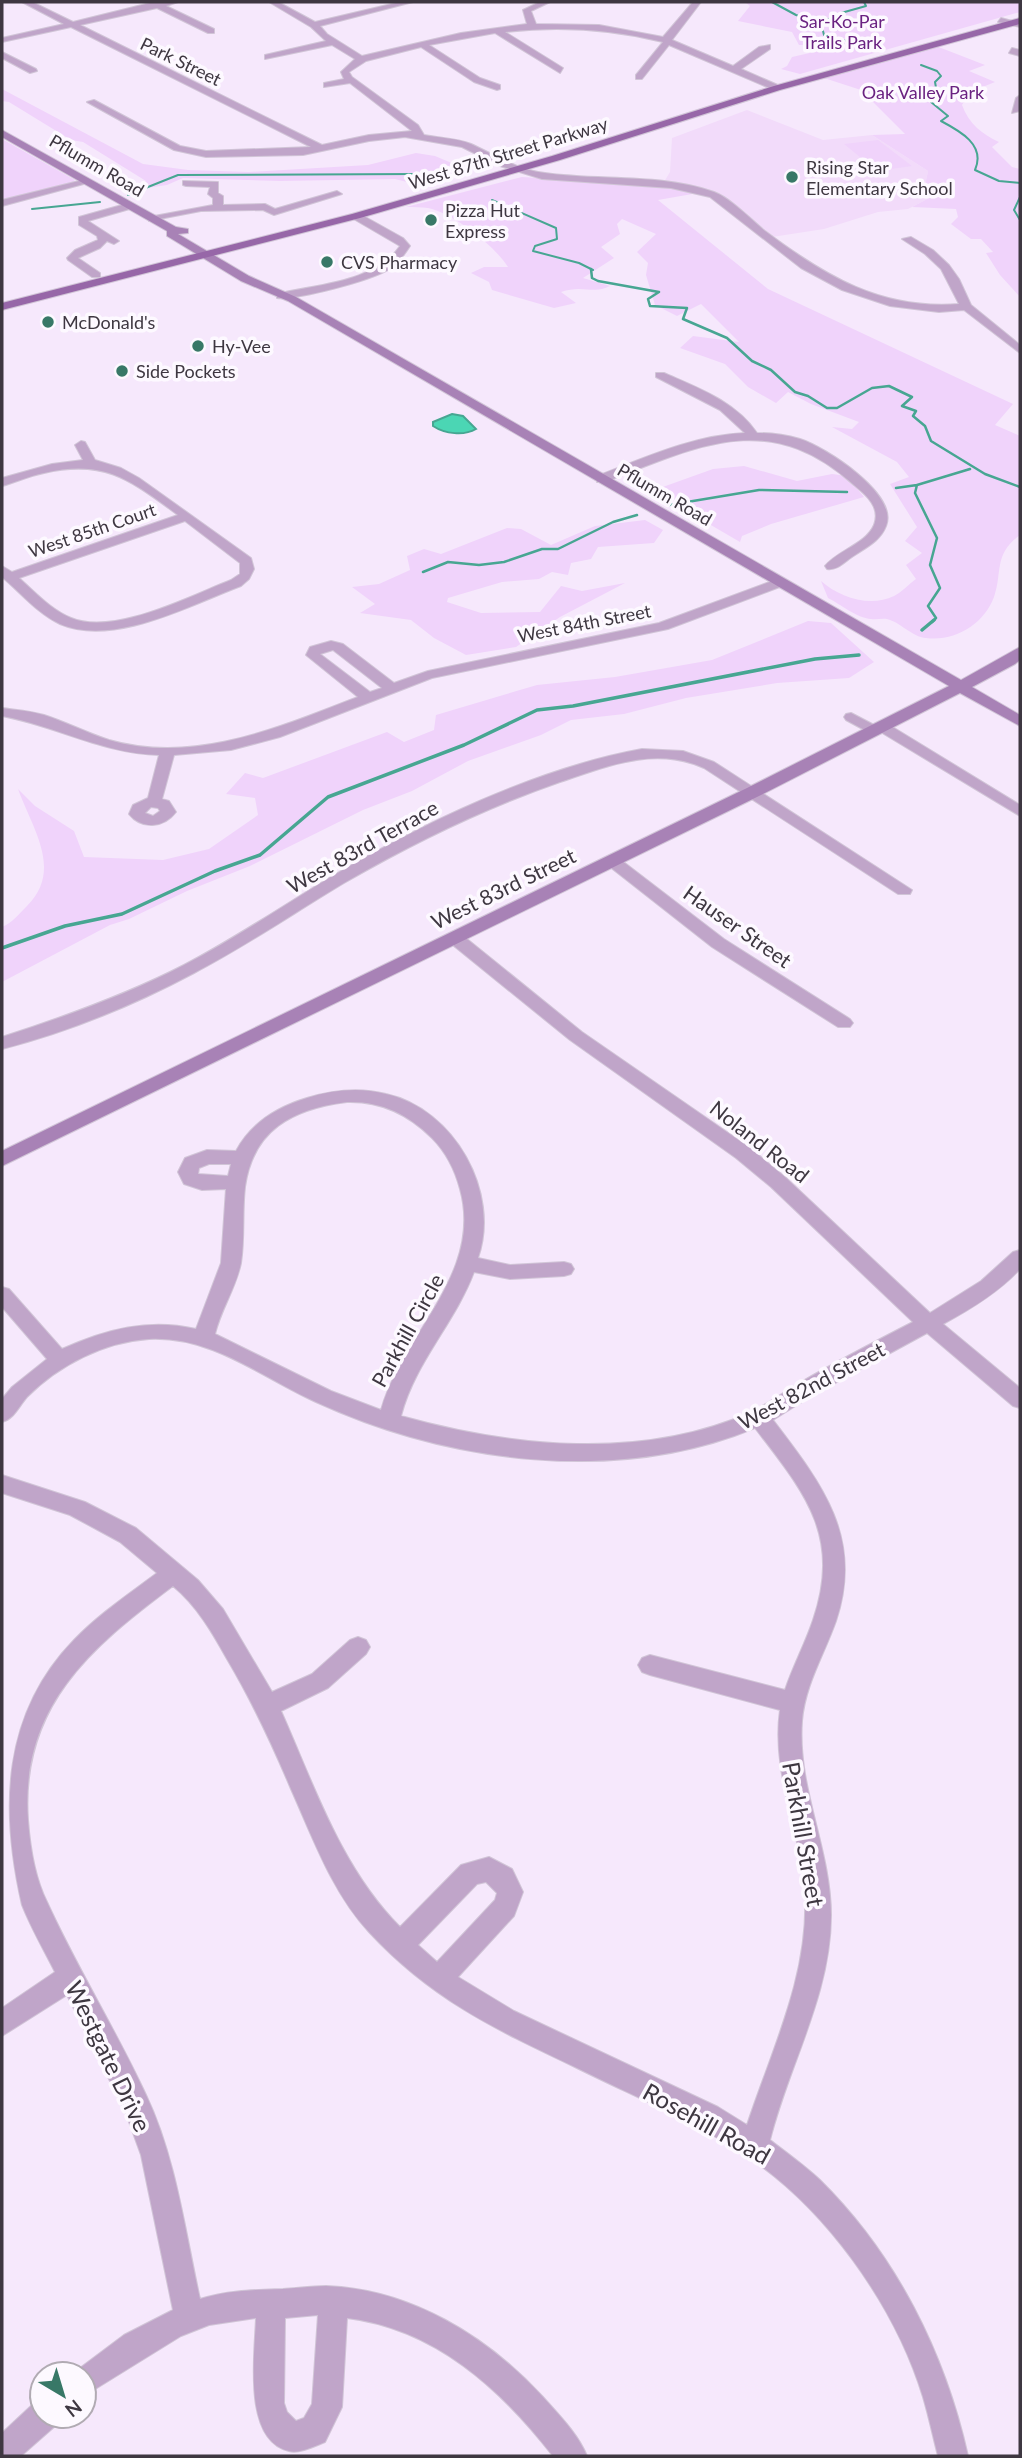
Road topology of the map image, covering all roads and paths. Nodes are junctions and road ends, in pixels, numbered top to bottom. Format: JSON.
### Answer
{"nodes":[{"id":1,"x":26,"y":2,"type":"edge"},
{"id":2,"x":174,"y":2,"type":"edge"},
{"id":3,"x":273,"y":2,"type":"edge"},
{"id":4,"x":409,"y":2,"type":"edge"},
{"id":5,"x":546,"y":2,"type":"edge"},
{"id":6,"x":697,"y":2,"type":"edge"},
{"id":7,"x":154,"y":4,"type":"edge"},
{"id":8,"x":1020,"y":15,"type":"edge"},
{"id":9,"x":1015,"y":23,"type":"edge"},
{"id":10,"x":71,"y":24,"type":"junction"},
{"id":11,"x":314,"y":25,"type":"junction"},
{"id":12,"x":532,"y":26,"type":"junction"},
{"id":13,"x":495,"y":29,"type":"junction"},
{"id":14,"x":211,"y":31,"type":"dead end"},
{"id":15,"x":2,"y":40,"type":"edge"},
{"id":16,"x":668,"y":41,"type":"junction"},
{"id":17,"x":332,"y":42,"type":"junction"},
{"id":18,"x":422,"y":44,"type":"junction"},
{"id":19,"x":767,"y":47,"type":"dead end"},
{"id":20,"x":2,"y":55,"type":"edge"},
{"id":21,"x":268,"y":57,"type":"dead end"},
{"id":22,"x":362,"y":60,"type":"junction"},
{"id":23,"x":732,"y":69,"type":"junction"},
{"id":24,"x":560,"y":70,"type":"dead end"},
{"id":25,"x":33,"y":71,"type":"dead end"},
{"id":26,"x":639,"y":77,"type":"dead end"},
{"id":27,"x":352,"y":80,"type":"junction"},
{"id":28,"x":327,"y":85,"type":"dead end"},
{"id":29,"x":497,"y":87,"type":"dead end"},
{"id":30,"x":773,"y":87,"type":"junction"},
{"id":31,"x":91,"y":102,"type":"dead end"},
{"id":32,"x":2,"y":133,"type":"edge"},
{"id":33,"x":407,"y":135,"type":"joint"},
{"id":34,"x":419,"y":135,"type":"junction"},
{"id":35,"x":162,"y":140,"type":"joint"},
{"id":36,"x":322,"y":149,"type":"junction"},
{"id":37,"x":517,"y":167,"type":"junction"},
{"id":38,"x":86,"y":182,"type":"junction"},
{"id":39,"x":186,"y":183,"type":"dead end"},
{"id":40,"x":215,"y":184,"type":"junction"},
{"id":41,"x":229,"y":185,"type":"dead end"},
{"id":42,"x":421,"y":190,"type":"junction"},
{"id":43,"x":337,"y":194,"type":"dead end"},
{"id":44,"x":121,"y":201,"type":"junction"},
{"id":45,"x":2,"y":203,"type":"edge"},
{"id":46,"x":218,"y":208,"type":"junction"},
{"id":47,"x":356,"y":216,"type":"junction"},
{"id":48,"x":153,"y":219,"type":"junction"},
{"id":49,"x":907,"y":239,"type":"dead end"},
{"id":50,"x":207,"y":250,"type":"junction"},
{"id":51,"x":96,"y":275,"type":"junction"},
{"id":52,"x":288,"y":296,"type":"junction"},
{"id":53,"x":2,"y":300,"type":"edge"},
{"id":54,"x":2,"y":307,"type":"edge"},
{"id":55,"x":966,"y":307,"type":"junction"},
{"id":56,"x":1020,"y":350,"type":"edge"},
{"id":57,"x":660,"y":375,"type":"dead end"},
{"id":58,"x":753,"y":436,"type":"junction"},
{"id":59,"x":81,"y":445,"type":"dead end"},
{"id":60,"x":91,"y":464,"type":"junction"},
{"id":61,"x":3,"y":480,"type":"edge"},
{"id":62,"x":601,"y":480,"type":"junction"},
{"id":63,"x":185,"y":517,"type":"junction"},
{"id":64,"x":832,"y":566,"type":"dead end"},
{"id":65,"x":6,"y":573,"type":"edge"},
{"id":66,"x":780,"y":582,"type":"junction"},
{"id":67,"x":1020,"y":652,"type":"edge"},
{"id":68,"x":960,"y":686,"type":"junction"},
{"id":69,"x":390,"y":687,"type":"junction"},
{"id":70,"x":367,"y":697,"type":"junction"},
{"id":71,"x":2,"y":712,"type":"edge"},
{"id":72,"x":851,"y":718,"type":"dead end"},
{"id":73,"x":1020,"y":721,"type":"edge"},
{"id":74,"x":877,"y":728,"type":"junction"},
{"id":75,"x":168,"y":751,"type":"junction"},
{"id":76,"x":753,"y":792,"type":"junction"},
{"id":77,"x":154,"y":802,"type":"dead end"},
{"id":78,"x":1020,"y":811,"type":"edge"},
{"id":79,"x":611,"y":860,"type":"junction"},
{"id":80,"x":904,"y":890,"type":"dead end"},
{"id":81,"x":457,"y":935,"type":"junction"},
{"id":82,"x":844,"y":1023,"type":"dead end"},
{"id":83,"x":2,"y":1043,"type":"edge"},
{"id":84,"x":2,"y":1158,"type":"edge"},
{"id":85,"x":242,"y":1158,"type":"junction"},
{"id":86,"x":237,"y":1182,"type":"junction"},
{"id":87,"x":1020,"y":1257,"type":"edge"},
{"id":88,"x":468,"y":1262,"type":"junction"},
{"id":89,"x":564,"y":1269,"type":"dead end"},
{"id":90,"x":2,"y":1294,"type":"edge"},
{"id":91,"x":926,"y":1322,"type":"junction"},
{"id":92,"x":204,"y":1338,"type":"junction"},
{"id":93,"x":59,"y":1359,"type":"junction"},
{"id":94,"x":1020,"y":1400,"type":"edge"},
{"id":95,"x":2,"y":1414,"type":"edge"},
{"id":96,"x":759,"y":1418,"type":"junction"},
{"id":97,"x":389,"y":1420,"type":"junction"},
{"id":98,"x":2,"y":1484,"type":"edge"},
{"id":99,"x":174,"y":1573,"type":"junction"},
{"id":100,"x":358,"y":1647,"type":"dead end"},
{"id":101,"x":650,"y":1665,"type":"dead end"},
{"id":102,"x":793,"y":1703,"type":"junction"},
{"id":103,"x":267,"y":1706,"type":"junction"},
{"id":104,"x":9,"y":1761,"type":"edge"},
{"id":105,"x":6,"y":1804,"type":"edge"},
{"id":106,"x":400,"y":1945,"type":"junction"},
{"id":107,"x":71,"y":1977,"type":"junction"},
{"id":108,"x":439,"y":1979,"type":"junction"},
{"id":109,"x":2,"y":2023,"type":"edge"},
{"id":110,"x":755,"y":2145,"type":"junction"},
{"id":111,"x":333,"y":2301,"type":"junction"},
{"id":112,"x":271,"y":2304,"type":"junction"},
{"id":113,"x":189,"y":2317,"type":"junction"},
{"id":114,"x":98,"y":2370,"type":"edge"},
{"id":115,"x":28,"y":2430,"type":"edge"},
{"id":116,"x":2,"y":2453,"type":"edge"},
{"id":117,"x":572,"y":2456,"type":"edge"},
{"id":118,"x":953,"y":2456,"type":"edge"}],
"edges":[{"from":1,"to":10,"type":"street","name":"Park Street"},
{"from":2,"to":7,"type":"street"},
{"from":3,"to":11,"type":"street"},
{"from":4,"to":11,"type":"street"},
{"from":5,"to":12,"type":"street"},
{"from":6,"to":16,"type":"street"},
{"from":7,"to":10,"type":"street"},
{"from":7,"to":14,"type":"street"},
{"from":8,"to":9,"type":"main road","name":"West 87th Street Parkway"},
{"from":9,"to":30,"type":"main road","name":"West 87th Street Parkway"},
{"from":10,"to":15,"type":"street"},
{"from":10,"to":36,"type":"street","name":"Park Street"},
{"from":11,"to":17,"type":"street"},
{"from":12,"to":13,"type":"street"},
{"from":12,"to":16,"type":"street"},
{"from":13,"to":18,"type":"street"},
{"from":13,"to":24,"type":"street"},
{"from":16,"to":23,"type":"street"},
{"from":16,"to":26,"type":"street"},
{"from":17,"to":21,"type":"street"},
{"from":17,"to":22,"type":"street"},
{"from":18,"to":22,"type":"street"},
{"from":18,"to":29,"type":"street"},
{"from":19,"to":23,"type":"street"},
{"from":20,"to":25,"type":"street"},
{"from":22,"to":27,"type":"street"},
{"from":23,"to":30,"type":"street"},
{"from":27,"to":28,"type":"street"},
{"from":27,"to":34,"type":"street"},
{"from":30,"to":37,"type":"main road","name":"West 87th Street Parkway"},
{"from":31,"to":35,"type":"street"},
{"from":32,"to":38,"type":"main road","name":"Pflumm Road"},
{"from":33,"to":34,"type":"street"},
{"from":33,"to":36,"type":"street"},
{"from":34,"to":37,"type":"street"},
{"from":35,"to":36,"type":"street"},
{"from":37,"to":42,"type":"main road","name":"West 87th Street Parkway"},
{"from":37,"to":47,"type":"main road","name":"West 87th Street Parkway"},
{"from":37,"to":55,"type":"street"},
{"from":38,"to":44,"type":"main road","name":"Pflumm Road"},
{"from":38,"to":45,"type":"street"},
{"from":39,"to":40,"type":"street"},
{"from":40,"to":41,"type":"street"},
{"from":40,"to":46,"type":"street"},
{"from":42,"to":47,"type":"main road"},
{"from":42,"to":50,"type":"main road","name":"West 87th Street Parkway"},
{"from":43,"to":46,"type":"street"},
{"from":44,"to":48,"type":"main road","name":"Pflumm Road"},
{"from":44,"to":51,"type":"street"},
{"from":46,"to":48,"type":"street"},
{"from":47,"to":50,"type":"main road","name":"West 87th Street Parkway"},
{"from":47,"to":52,"type":"street"},
{"from":48,"to":50,"type":"main road","name":"Pflumm Road"},
{"from":49,"to":55,"type":"street"},
{"from":50,"to":51,"type":"main road","name":"West 87th Street Parkway"},
{"from":50,"to":52,"type":"main road","name":"Pflumm Road"},
{"from":50,"to":54,"type":"main road","name":"West 87th Street Parkway"},
{"from":51,"to":53,"type":"main road","name":"West 87th Street Parkway"},
{"from":52,"to":62,"type":"main road","name":"Pflumm Road"},
{"from":55,"to":56,"type":"street"},
{"from":57,"to":58,"type":"street"},
{"from":58,"to":62,"type":"street"},
{"from":58,"to":64,"type":"street"},
{"from":59,"to":60,"type":"street"},
{"from":60,"to":61,"type":"street"},
{"from":60,"to":63,"type":"street"},
{"from":62,"to":66,"type":"main road","name":"Pflumm Road"},
{"from":63,"to":65,"type":"street","name":"West 85th Court"},
{"from":63,"to":65,"type":"street"},
{"from":66,"to":68,"type":"main road","name":"Pflumm Road"},
{"from":66,"to":69,"type":"street","name":"West 84th Street"},
{"from":67,"to":68,"type":"main road","name":"West 83rd Street"},
{"from":68,"to":73,"type":"main road","name":"Pflumm Road"},
{"from":68,"to":74,"type":"main road","name":"West 83rd Street"},
{"from":69,"to":70,"type":"street","name":"West 84th Street"},
{"from":69,"to":70,"type":"street"},
{"from":70,"to":75,"type":"street","name":"West 84th Street"},
{"from":71,"to":75,"type":"street","name":"West 84th Street"},
{"from":72,"to":74,"type":"street"},
{"from":74,"to":76,"type":"main road","name":"West 83rd Street"},
{"from":74,"to":78,"type":"street"},
{"from":75,"to":77,"type":"street"},
{"from":76,"to":79,"type":"main road","name":"West 83rd Street"},
{"from":76,"to":80,"type":"street","name":"West 83rd Terrace"},
{"from":76,"to":83,"type":"street","name":"West 83rd Terrace"},
{"from":79,"to":81,"type":"main road","name":"West 83rd Street"},
{"from":79,"to":82,"type":"street","name":"Hauser Street"},
{"from":81,"to":84,"type":"main road","name":"West 83rd Street"},
{"from":81,"to":91,"type":"street","name":"Noland Road"},
{"from":85,"to":86,"type":"street","name":"Parkhill Circle"},
{"from":85,"to":86,"type":"street"},
{"from":85,"to":88,"type":"street","name":"Parkhill Circle"},
{"from":86,"to":92,"type":"street","name":"Parkhill Circle"},
{"from":87,"to":91,"type":"street","name":"West 82nd Street"},
{"from":88,"to":89,"type":"street","name":"Parkhill Circle"},
{"from":88,"to":97,"type":"street","name":"Parkhill Circle"},
{"from":90,"to":93,"type":"street"},
{"from":91,"to":94,"type":"street","name":"Noland Road"},
{"from":91,"to":96,"type":"street","name":"West 82nd Street"},
{"from":92,"to":93,"type":"street","name":"West 82nd Street"},
{"from":92,"to":97,"type":"street","name":"West 82nd Street"},
{"from":93,"to":95,"type":"street","name":"West 82nd Street"},
{"from":96,"to":97,"type":"street","name":"West 82nd Street"},
{"from":96,"to":102,"type":"street","name":"Parkhill Street"},
{"from":98,"to":99,"type":"street","name":"Rosehill Road"},
{"from":99,"to":103,"type":"street","name":"Rosehill Road"},
{"from":99,"to":104,"type":"street","name":"Westgate Drive"},
{"from":100,"to":103,"type":"street"},
{"from":101,"to":102,"type":"street"},
{"from":102,"to":110,"type":"street","name":"Parkhill Street"},
{"from":103,"to":106,"type":"street","name":"Rosehill Road"},
{"from":104,"to":105,"type":"street","name":"Westgate Drive"},
{"from":105,"to":107,"type":"street","name":"Westgate Drive"},
{"from":106,"to":108,"type":"street","name":"Rosehill Road"},
{"from":106,"to":108,"type":"street"},
{"from":107,"to":109,"type":"street"},
{"from":107,"to":113,"type":"street","name":"Westgate Drive"},
{"from":108,"to":110,"type":"street","name":"Rosehill Road"},
{"from":110,"to":118,"type":"street","name":"Rosehill Road"},
{"from":111,"to":112,"type":"street"},
{"from":111,"to":112,"type":"street"},
{"from":111,"to":117,"type":"street"},
{"from":112,"to":113,"type":"street"},
{"from":113,"to":114,"type":"street"},
{"from":115,"to":116,"type":"street"}]}
